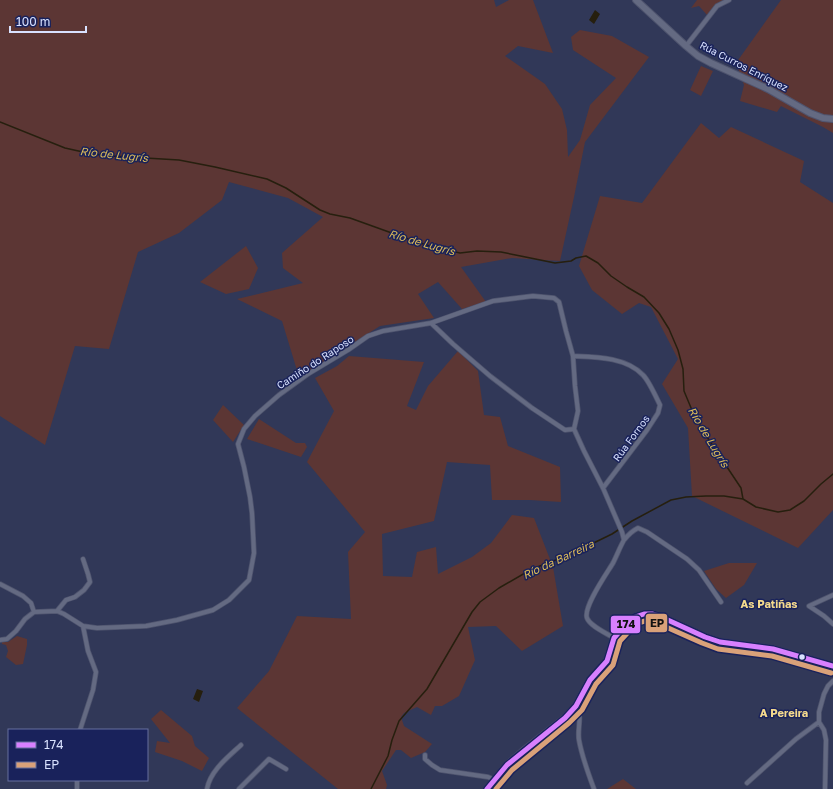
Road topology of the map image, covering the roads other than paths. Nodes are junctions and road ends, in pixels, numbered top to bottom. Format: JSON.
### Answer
{"nodes":[{"id":1,"x":636,"y":0,"type":"edge"},
{"id":2,"x":729,"y":0,"type":"edge"},
{"id":3,"x":686,"y":46,"type":"junction"},
{"id":4,"x":833,"y":119,"type":"edge"},
{"id":5,"x":431,"y":324,"type":"junction"},
{"id":6,"x":573,"y":356,"type":"junction"},
{"id":7,"x":574,"y":429,"type":"junction"},
{"id":8,"x":603,"y":488,"type":"junction"},
{"id":9,"x":624,"y":540,"type":"junction"},
{"id":10,"x":83,"y":559,"type":"dead end"},
{"id":11,"x":0,"y":584,"type":"edge"},
{"id":12,"x":833,"y":595,"type":"edge"},
{"id":13,"x":721,"y":602,"type":"dead end"},
{"id":14,"x":57,"y":611,"type":"junction"},
{"id":15,"x":34,"y":612,"type":"junction"},
{"id":16,"x":833,"y":624,"type":"edge"},
{"id":17,"x":82,"y":626,"type":"junction"},
{"id":18,"x":614,"y":638,"type":"junction"},
{"id":19,"x":0,"y":640,"type":"edge"},
{"id":20,"x":833,"y":666,"type":"edge"},
{"id":21,"x":833,"y":681,"type":"edge"},
{"id":22,"x":576,"y":706,"type":"junction"},
{"id":23,"x":819,"y":722,"type":"junction"},
{"id":24,"x":80,"y":729,"type":"edge"},
{"id":25,"x":241,"y":745,"type":"dead end"},
{"id":26,"x":425,"y":755,"type":"dead end"},
{"id":27,"x":286,"y":769,"type":"dead end"},
{"id":28,"x":495,"y":780,"type":"junction"},
{"id":29,"x":747,"y":783,"type":"dead end"},
{"id":30,"x":207,"y":789,"type":"edge"},
{"id":31,"x":239,"y":789,"type":"edge"},
{"id":32,"x":487,"y":789,"type":"edge"},
{"id":33,"x":594,"y":789,"type":"edge"},
{"id":34,"x":825,"y":789,"type":"edge"}],
"edges":[{"from":1,"to":3,"type":"main road","name":"Rúa Curros Enríquez"},
{"from":2,"to":3,"type":"street"},
{"from":3,"to":4,"type":"main road","name":"Rúa Curros Enríquez"},
{"from":5,"to":6,"type":"street"},
{"from":5,"to":7,"type":"street"},
{"from":5,"to":17,"type":"street","name":"Camiño do Raposo"},
{"from":6,"to":7,"type":"street"},
{"from":6,"to":8,"type":"street","name":"Rúa Fornos"},
{"from":7,"to":8,"type":"street"},
{"from":8,"to":9,"type":"street"},
{"from":9,"to":13,"type":"street"},
{"from":9,"to":18,"type":"street"},
{"from":10,"to":14,"type":"street"},
{"from":11,"to":15,"type":"street"},
{"from":12,"to":16,"type":"street"},
{"from":14,"to":15,"type":"street"},
{"from":14,"to":17,"type":"street"},
{"from":15,"to":19,"type":"street"},
{"from":17,"to":24,"type":"street"},
{"from":18,"to":20,"type":"main road"},
{"from":18,"to":22,"type":"main road"},
{"from":21,"to":23,"type":"street"},
{"from":22,"to":28,"type":"main road"},
{"from":22,"to":33,"type":"street"},
{"from":23,"to":29,"type":"street"},
{"from":23,"to":34,"type":"street"},
{"from":25,"to":30,"type":"street"},
{"from":26,"to":28,"type":"street"},
{"from":27,"to":31,"type":"street"},
{"from":28,"to":32,"type":"main road"}]}
